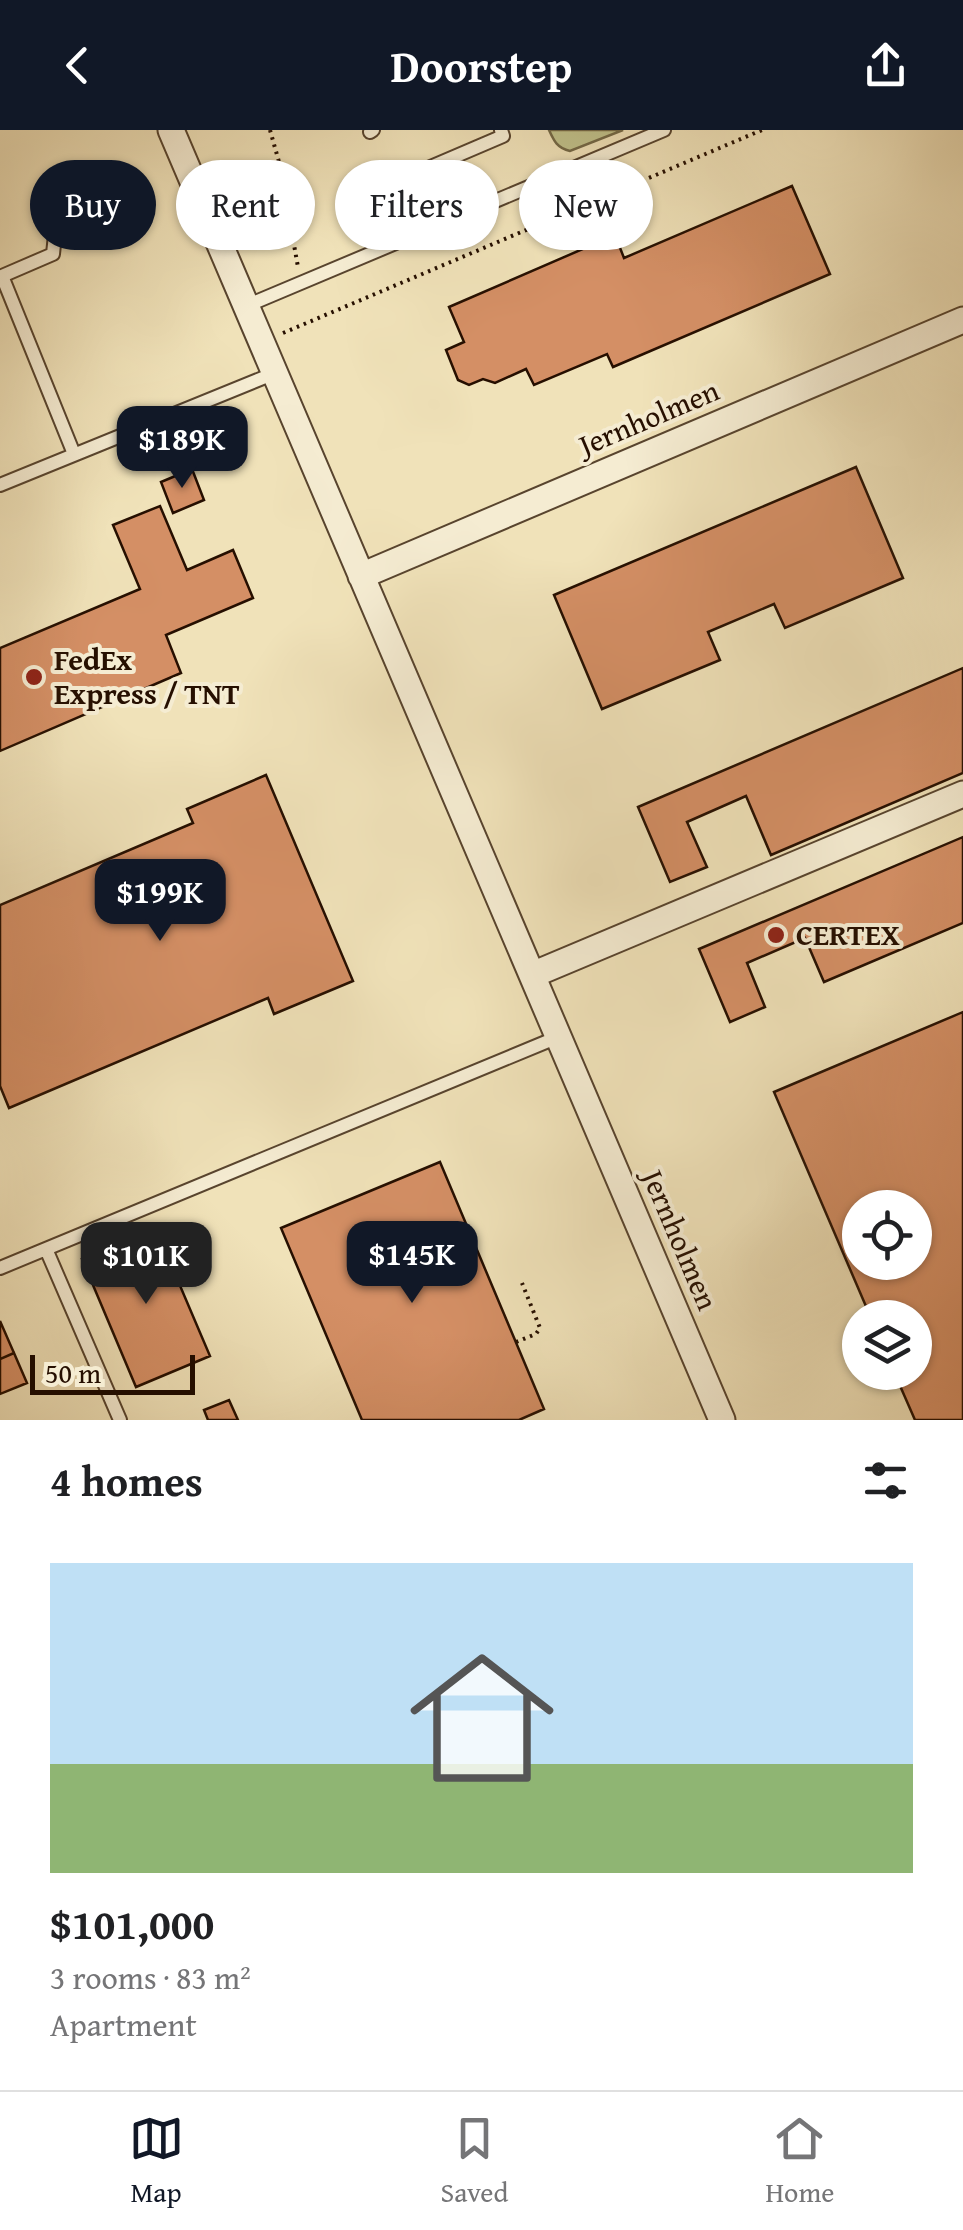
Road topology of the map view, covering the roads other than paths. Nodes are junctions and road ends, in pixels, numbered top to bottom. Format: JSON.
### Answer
{"nodes":[{"id":1,"x":171,"y":130,"type":"edge"},
{"id":2,"x":501,"y":130,"type":"edge"},
{"id":3,"x":664,"y":130,"type":"edge"},
{"id":4,"x":447,"y":160,"type":"edge"},
{"id":5,"x":53,"y":250,"type":"edge"},
{"id":6,"x":246,"y":306,"type":"junction"},
{"id":7,"x":963,"y":320,"type":"edge"},
{"id":8,"x":274,"y":373,"type":"junction"},
{"id":9,"x":74,"y":454,"type":"junction"},
{"id":10,"x":0,"y":484,"type":"edge"},
{"id":11,"x":361,"y":576,"type":"junction"},
{"id":12,"x":963,"y":794,"type":"edge"},
{"id":13,"x":532,"y":975,"type":"junction"},
{"id":14,"x":558,"y":1037,"type":"junction"},
{"id":15,"x":46,"y":1249,"type":"junction"},
{"id":16,"x":0,"y":1268,"type":"edge"},
{"id":17,"x":120,"y":1420,"type":"edge"},
{"id":18,"x":722,"y":1420,"type":"edge"}],
"edges":[{"from":1,"to":6,"type":"street","name":"Jernholmen"},
{"from":2,"to":4,"type":"lane"},
{"from":3,"to":6,"type":"lane"},
{"from":5,"to":9,"type":"lane"},
{"from":6,"to":8,"type":"street","name":"Jernholmen"},
{"from":7,"to":11,"type":"street","name":"Jernholmen"},
{"from":8,"to":9,"type":"lane"},
{"from":8,"to":11,"type":"street","name":"Jernholmen"},
{"from":9,"to":10,"type":"lane"},
{"from":11,"to":13,"type":"street","name":"Jernholmen"},
{"from":12,"to":13,"type":"street"},
{"from":13,"to":14,"type":"street","name":"Jernholmen"},
{"from":14,"to":15,"type":"lane"},
{"from":14,"to":18,"type":"street","name":"Jernholmen"},
{"from":15,"to":16,"type":"lane"},
{"from":15,"to":17,"type":"lane"}]}
